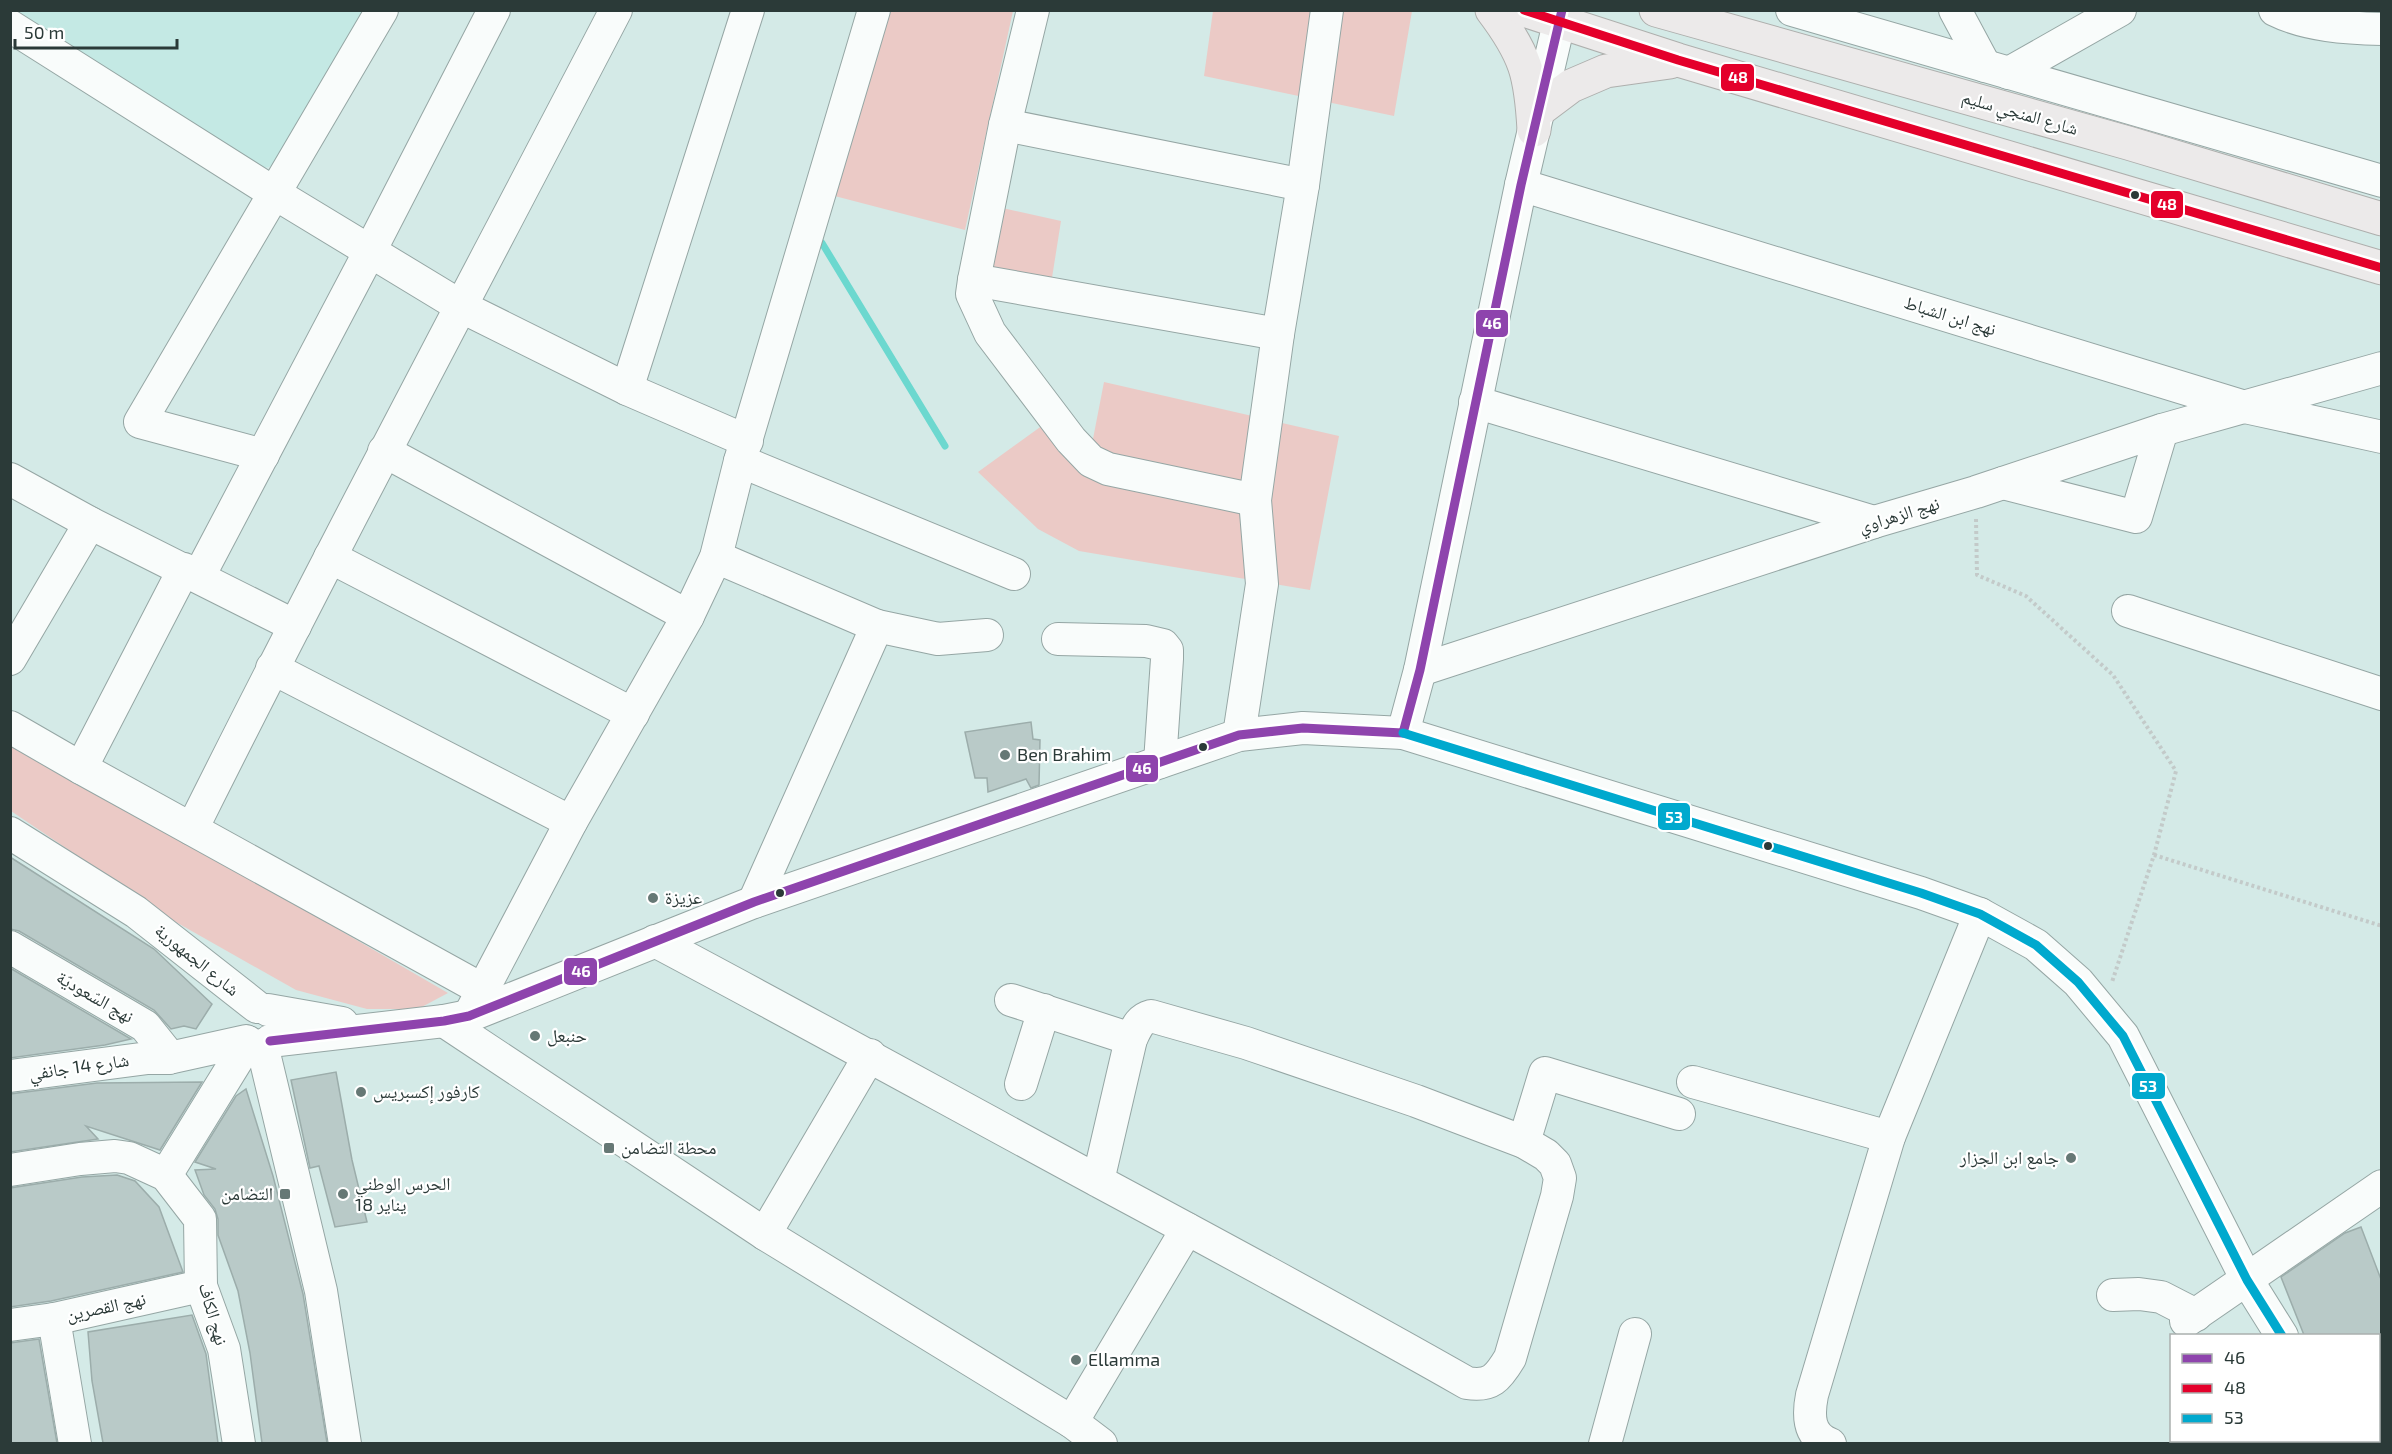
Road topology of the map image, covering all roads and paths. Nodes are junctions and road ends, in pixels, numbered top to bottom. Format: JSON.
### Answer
{"nodes":[{"id":1,"x":382,"y":10,"type":"edge"},
{"id":2,"x":494,"y":10,"type":"edge"},
{"id":3,"x":616,"y":10,"type":"edge"},
{"id":4,"x":748,"y":10,"type":"edge"},
{"id":5,"x":874,"y":10,"type":"edge"},
{"id":6,"x":1033,"y":10,"type":"edge"},
{"id":7,"x":1327,"y":10,"type":"edge"},
{"id":8,"x":1492,"y":10,"type":"edge"},
{"id":9,"x":1524,"y":10,"type":"edge"},
{"id":10,"x":1656,"y":10,"type":"edge"},
{"id":11,"x":1792,"y":10,"type":"edge"},
{"id":12,"x":1954,"y":10,"type":"edge"},
{"id":13,"x":2275,"y":10,"type":"edge"},
{"id":14,"x":2106,"y":14,"type":"edge"},
{"id":15,"x":1560,"y":16,"type":"edge"},
{"id":16,"x":10,"y":26,"type":"edge"},
{"id":17,"x":2382,"y":29,"type":"edge"},
{"id":18,"x":1678,"y":60,"type":"junction"},
{"id":19,"x":1997,"y":70,"type":"junction"},
{"id":20,"x":1536,"y":120,"type":"junction"},
{"id":21,"x":1005,"y":125,"type":"junction"},
{"id":22,"x":2382,"y":181,"type":"edge"},
{"id":23,"x":1303,"y":185,"type":"junction"},
{"id":24,"x":1521,"y":185,"type":"junction"},
{"id":25,"x":274,"y":193,"type":"junction"},
{"id":26,"x":2382,"y":219,"type":"edge"},
{"id":27,"x":370,"y":251,"type":"junction"},
{"id":28,"x":2382,"y":268,"type":"edge"},
{"id":29,"x":974,"y":280,"type":"junction"},
{"id":30,"x":462,"y":308,"type":"junction"},
{"id":31,"x":1278,"y":334,"type":"junction"},
{"id":32,"x":2382,"y":368,"type":"edge"},
{"id":33,"x":627,"y":388,"type":"junction"},
{"id":34,"x":1475,"y":402,"type":"junction"},
{"id":35,"x":2245,"y":407,"type":"junction"},
{"id":36,"x":2162,"y":430,"type":"junction"},
{"id":37,"x":2382,"y":437,"type":"edge"},
{"id":38,"x":384,"y":451,"type":"junction"},
{"id":39,"x":744,"y":451,"type":"junction"},
{"id":40,"x":263,"y":455,"type":"junction"},
{"id":41,"x":10,"y":479,"type":"edge"},
{"id":42,"x":1990,"y":487,"type":"junction"},
{"id":43,"x":1256,"y":500,"type":"junction"},
{"id":44,"x":1874,"y":522,"type":"junction"},
{"id":45,"x":90,"y":523,"type":"junction"},
{"id":46,"x":330,"y":557,"type":"junction"},
{"id":47,"x":716,"y":557,"type":"junction"},
{"id":48,"x":192,"y":573,"type":"junction"},
{"id":49,"x":1014,"y":574,"type":"dead end"},
{"id":50,"x":2128,"y":611,"type":"dead end"},
{"id":51,"x":688,"y":616,"type":"junction"},
{"id":52,"x":295,"y":626,"type":"junction"},
{"id":53,"x":877,"y":626,"type":"junction"},
{"id":54,"x":987,"y":635,"type":"dead end"},
{"id":55,"x":1058,"y":639,"type":"dead end"},
{"id":56,"x":10,"y":659,"type":"edge"},
{"id":57,"x":272,"y":668,"type":"junction"},
{"id":58,"x":1420,"y":670,"type":"junction"},
{"id":59,"x":2382,"y":694,"type":"edge"},
{"id":60,"x":633,"y":714,"type":"junction"},
{"id":61,"x":10,"y":727,"type":"edge"},
{"id":62,"x":1403,"y":733,"type":"junction"},
{"id":63,"x":1239,"y":735,"type":"junction"},
{"id":64,"x":1160,"y":762,"type":"junction"},
{"id":65,"x":81,"y":768,"type":"junction"},
{"id":66,"x":572,"y":822,"type":"junction"},
{"id":67,"x":192,"y":829,"type":"junction"},
{"id":68,"x":10,"y":833,"type":"edge"},
{"id":69,"x":2154,"y":855,"type":"junction"},
{"id":70,"x":754,"y":902,"type":"junction"},
{"id":71,"x":1980,"y":914,"type":"junction"},
{"id":72,"x":2382,"y":926,"type":"edge"},
{"id":73,"x":655,"y":941,"type":"junction"},
{"id":74,"x":10,"y":947,"type":"edge"},
{"id":75,"x":1011,"y":1000,"type":"dead end"},
{"id":76,"x":465,"y":1009,"type":"junction"},
{"id":77,"x":1044,"y":1010,"type":"junction"},
{"id":78,"x":2102,"y":1011,"type":"junction"},
{"id":79,"x":254,"y":1030,"type":"junction"},
{"id":80,"x":1131,"y":1039,"type":"junction"},
{"id":81,"x":870,"y":1055,"type":"junction"},
{"id":82,"x":161,"y":1056,"type":"junction"},
{"id":83,"x":10,"y":1076,"type":"edge"},
{"id":84,"x":1693,"y":1082,"type":"dead end"},
{"id":85,"x":1021,"y":1084,"type":"dead end"},
{"id":86,"x":1679,"y":1114,"type":"dead end"},
{"id":87,"x":1889,"y":1137,"type":"junction"},
{"id":88,"x":1524,"y":1142,"type":"junction"},
{"id":89,"x":10,"y":1170,"type":"edge"},
{"id":90,"x":166,"y":1175,"type":"junction"},
{"id":91,"x":1098,"y":1181,"type":"junction"},
{"id":92,"x":2381,"y":1189,"type":"edge"},
{"id":93,"x":1187,"y":1228,"type":"junction"},
{"id":94,"x":765,"y":1234,"type":"junction"},
{"id":95,"x":2247,"y":1280,"type":"junction"},
{"id":96,"x":201,"y":1286,"type":"junction"},
{"id":97,"x":2113,"y":1295,"type":"dead end"},
{"id":98,"x":54,"y":1318,"type":"junction"},
{"id":99,"x":10,"y":1325,"type":"edge"},
{"id":100,"x":1635,"y":1334,"type":"dead end"},
{"id":101,"x":2281,"y":1334,"type":"edge"},
{"id":102,"x":1072,"y":1422,"type":"junction"},
{"id":103,"x":75,"y":1443,"type":"edge"},
{"id":104,"x":239,"y":1443,"type":"edge"},
{"id":105,"x":345,"y":1443,"type":"edge"},
{"id":106,"x":1101,"y":1443,"type":"edge"},
{"id":107,"x":1605,"y":1443,"type":"edge"},
{"id":108,"x":1830,"y":1443,"type":"edge"}],
"edges":[{"from":1,"to":25,"type":"street"},
{"from":2,"to":27,"type":"street"},
{"from":3,"to":30,"type":"street"},
{"from":4,"to":33,"type":"street"},
{"from":5,"to":39,"type":"street"},
{"from":6,"to":21,"type":"street"},
{"from":7,"to":23,"type":"street"},
{"from":8,"to":20,"type":"main road"},
{"from":9,"to":15,"type":"main road"},
{"from":10,"to":26,"type":"main road","name":"شارع المنجي سليم"},
{"from":11,"to":19,"type":"street"},
{"from":12,"to":19,"type":"street"},
{"from":13,"to":17,"type":"street"},
{"from":14,"to":19,"type":"street"},
{"from":15,"to":18,"type":"main road"},
{"from":15,"to":20,"type":"street"},
{"from":16,"to":25,"type":"street"},
{"from":18,"to":20,"type":"main road"},
{"from":18,"to":28,"type":"main road"},
{"from":19,"to":22,"type":"street"},
{"from":20,"to":24,"type":"street"},
{"from":21,"to":23,"type":"street"},
{"from":21,"to":29,"type":"street"},
{"from":23,"to":31,"type":"street"},
{"from":24,"to":34,"type":"street"},
{"from":24,"to":35,"type":"street","name":"نهج ابن الشباط"},
{"from":25,"to":27,"type":"street"},
{"from":25,"to":40,"type":"street"},
{"from":27,"to":30,"type":"street"},
{"from":27,"to":40,"type":"street"},
{"from":29,"to":31,"type":"street"},
{"from":29,"to":43,"type":"street"},
{"from":30,"to":33,"type":"street"},
{"from":30,"to":38,"type":"street"},
{"from":31,"to":43,"type":"street"},
{"from":32,"to":35,"type":"street","name":"نهج الزهراوي"},
{"from":33,"to":39,"type":"street"},
{"from":34,"to":44,"type":"street"},
{"from":34,"to":58,"type":"street"},
{"from":35,"to":36,"type":"street","name":"نهج الزهراوي"},
{"from":35,"to":37,"type":"street","name":"نهج ابن الشباط"},
{"from":36,"to":42,"type":"street","name":"نهج الزهراوي"},
{"from":36,"to":42,"type":"street"},
{"from":38,"to":46,"type":"street"},
{"from":38,"to":51,"type":"street"},
{"from":39,"to":47,"type":"street"},
{"from":39,"to":49,"type":"street"},
{"from":40,"to":48,"type":"street"},
{"from":41,"to":45,"type":"street"},
{"from":42,"to":44,"type":"street","name":"نهج الزهراوي"},
{"from":42,"to":69,"type":"path"},
{"from":43,"to":63,"type":"street"},
{"from":44,"to":58,"type":"street","name":"نهج الزهراوي"},
{"from":45,"to":48,"type":"street"},
{"from":45,"to":56,"type":"street"},
{"from":46,"to":52,"type":"street"},
{"from":46,"to":60,"type":"street"},
{"from":47,"to":51,"type":"street"},
{"from":47,"to":53,"type":"street"},
{"from":48,"to":52,"type":"street"},
{"from":48,"to":65,"type":"street"},
{"from":50,"to":59,"type":"street"},
{"from":51,"to":60,"type":"street"},
{"from":52,"to":57,"type":"street"},
{"from":53,"to":54,"type":"street"},
{"from":53,"to":70,"type":"street"},
{"from":55,"to":64,"type":"street"},
{"from":57,"to":66,"type":"street"},
{"from":57,"to":67,"type":"street"},
{"from":58,"to":62,"type":"street"},
{"from":60,"to":66,"type":"street"},
{"from":61,"to":65,"type":"street"},
{"from":62,"to":63,"type":"street","name":"شارع 14 جانفي"},
{"from":62,"to":71,"type":"street","name":"شارع 14 جانفي"},
{"from":63,"to":64,"type":"street","name":"شارع 14 جانفي"},
{"from":64,"to":70,"type":"street","name":"شارع 14 جانفي"},
{"from":65,"to":67,"type":"street"},
{"from":66,"to":76,"type":"street"},
{"from":67,"to":76,"type":"street"},
{"from":68,"to":79,"type":"street","name":"شارع الجمهورية"},
{"from":69,"to":72,"type":"path"},
{"from":69,"to":78,"type":"path"},
{"from":70,"to":73,"type":"street","name":"شارع 14 جانفي"},
{"from":71,"to":78,"type":"street","name":"شارع 14 جانفي"},
{"from":71,"to":87,"type":"street"},
{"from":73,"to":76,"type":"street","name":"شارع 14 جانفي"},
{"from":73,"to":81,"type":"street"},
{"from":74,"to":82,"type":"street","name":"نهج السّعوديّة"},
{"from":75,"to":77,"type":"street"},
{"from":76,"to":79,"type":"street","name":"شارع 14 جانفي"},
{"from":76,"to":94,"type":"street"},
{"from":77,"to":80,"type":"street"},
{"from":77,"to":85,"type":"street"},
{"from":78,"to":95,"type":"street","name":"شارع 14 جانفي"},
{"from":79,"to":82,"type":"street","name":"شارع 14 جانفي"},
{"from":79,"to":90,"type":"street"},
{"from":79,"to":105,"type":"street"},
{"from":80,"to":88,"type":"street"},
{"from":80,"to":91,"type":"street"},
{"from":81,"to":91,"type":"street"},
{"from":81,"to":94,"type":"street"},
{"from":82,"to":83,"type":"street","name":"شارع 14 جانفي"},
{"from":84,"to":87,"type":"street"},
{"from":86,"to":88,"type":"street"},
{"from":87,"to":108,"type":"street"},
{"from":88,"to":93,"type":"street"},
{"from":89,"to":90,"type":"street","name":"نهج الكاف"},
{"from":90,"to":96,"type":"street","name":"نهج الكاف"},
{"from":91,"to":93,"type":"street"},
{"from":92,"to":95,"type":"street"},
{"from":93,"to":102,"type":"street"},
{"from":94,"to":102,"type":"street"},
{"from":95,"to":97,"type":"street"},
{"from":95,"to":101,"type":"street","name":"شارع 14 جانفي"},
{"from":96,"to":98,"type":"street","name":"نهج القصرين"},
{"from":96,"to":104,"type":"street","name":"نهج الكاف"},
{"from":98,"to":99,"type":"street","name":"نهج القصرين"},
{"from":98,"to":103,"type":"street"},
{"from":100,"to":107,"type":"street"},
{"from":102,"to":106,"type":"street"}]}
